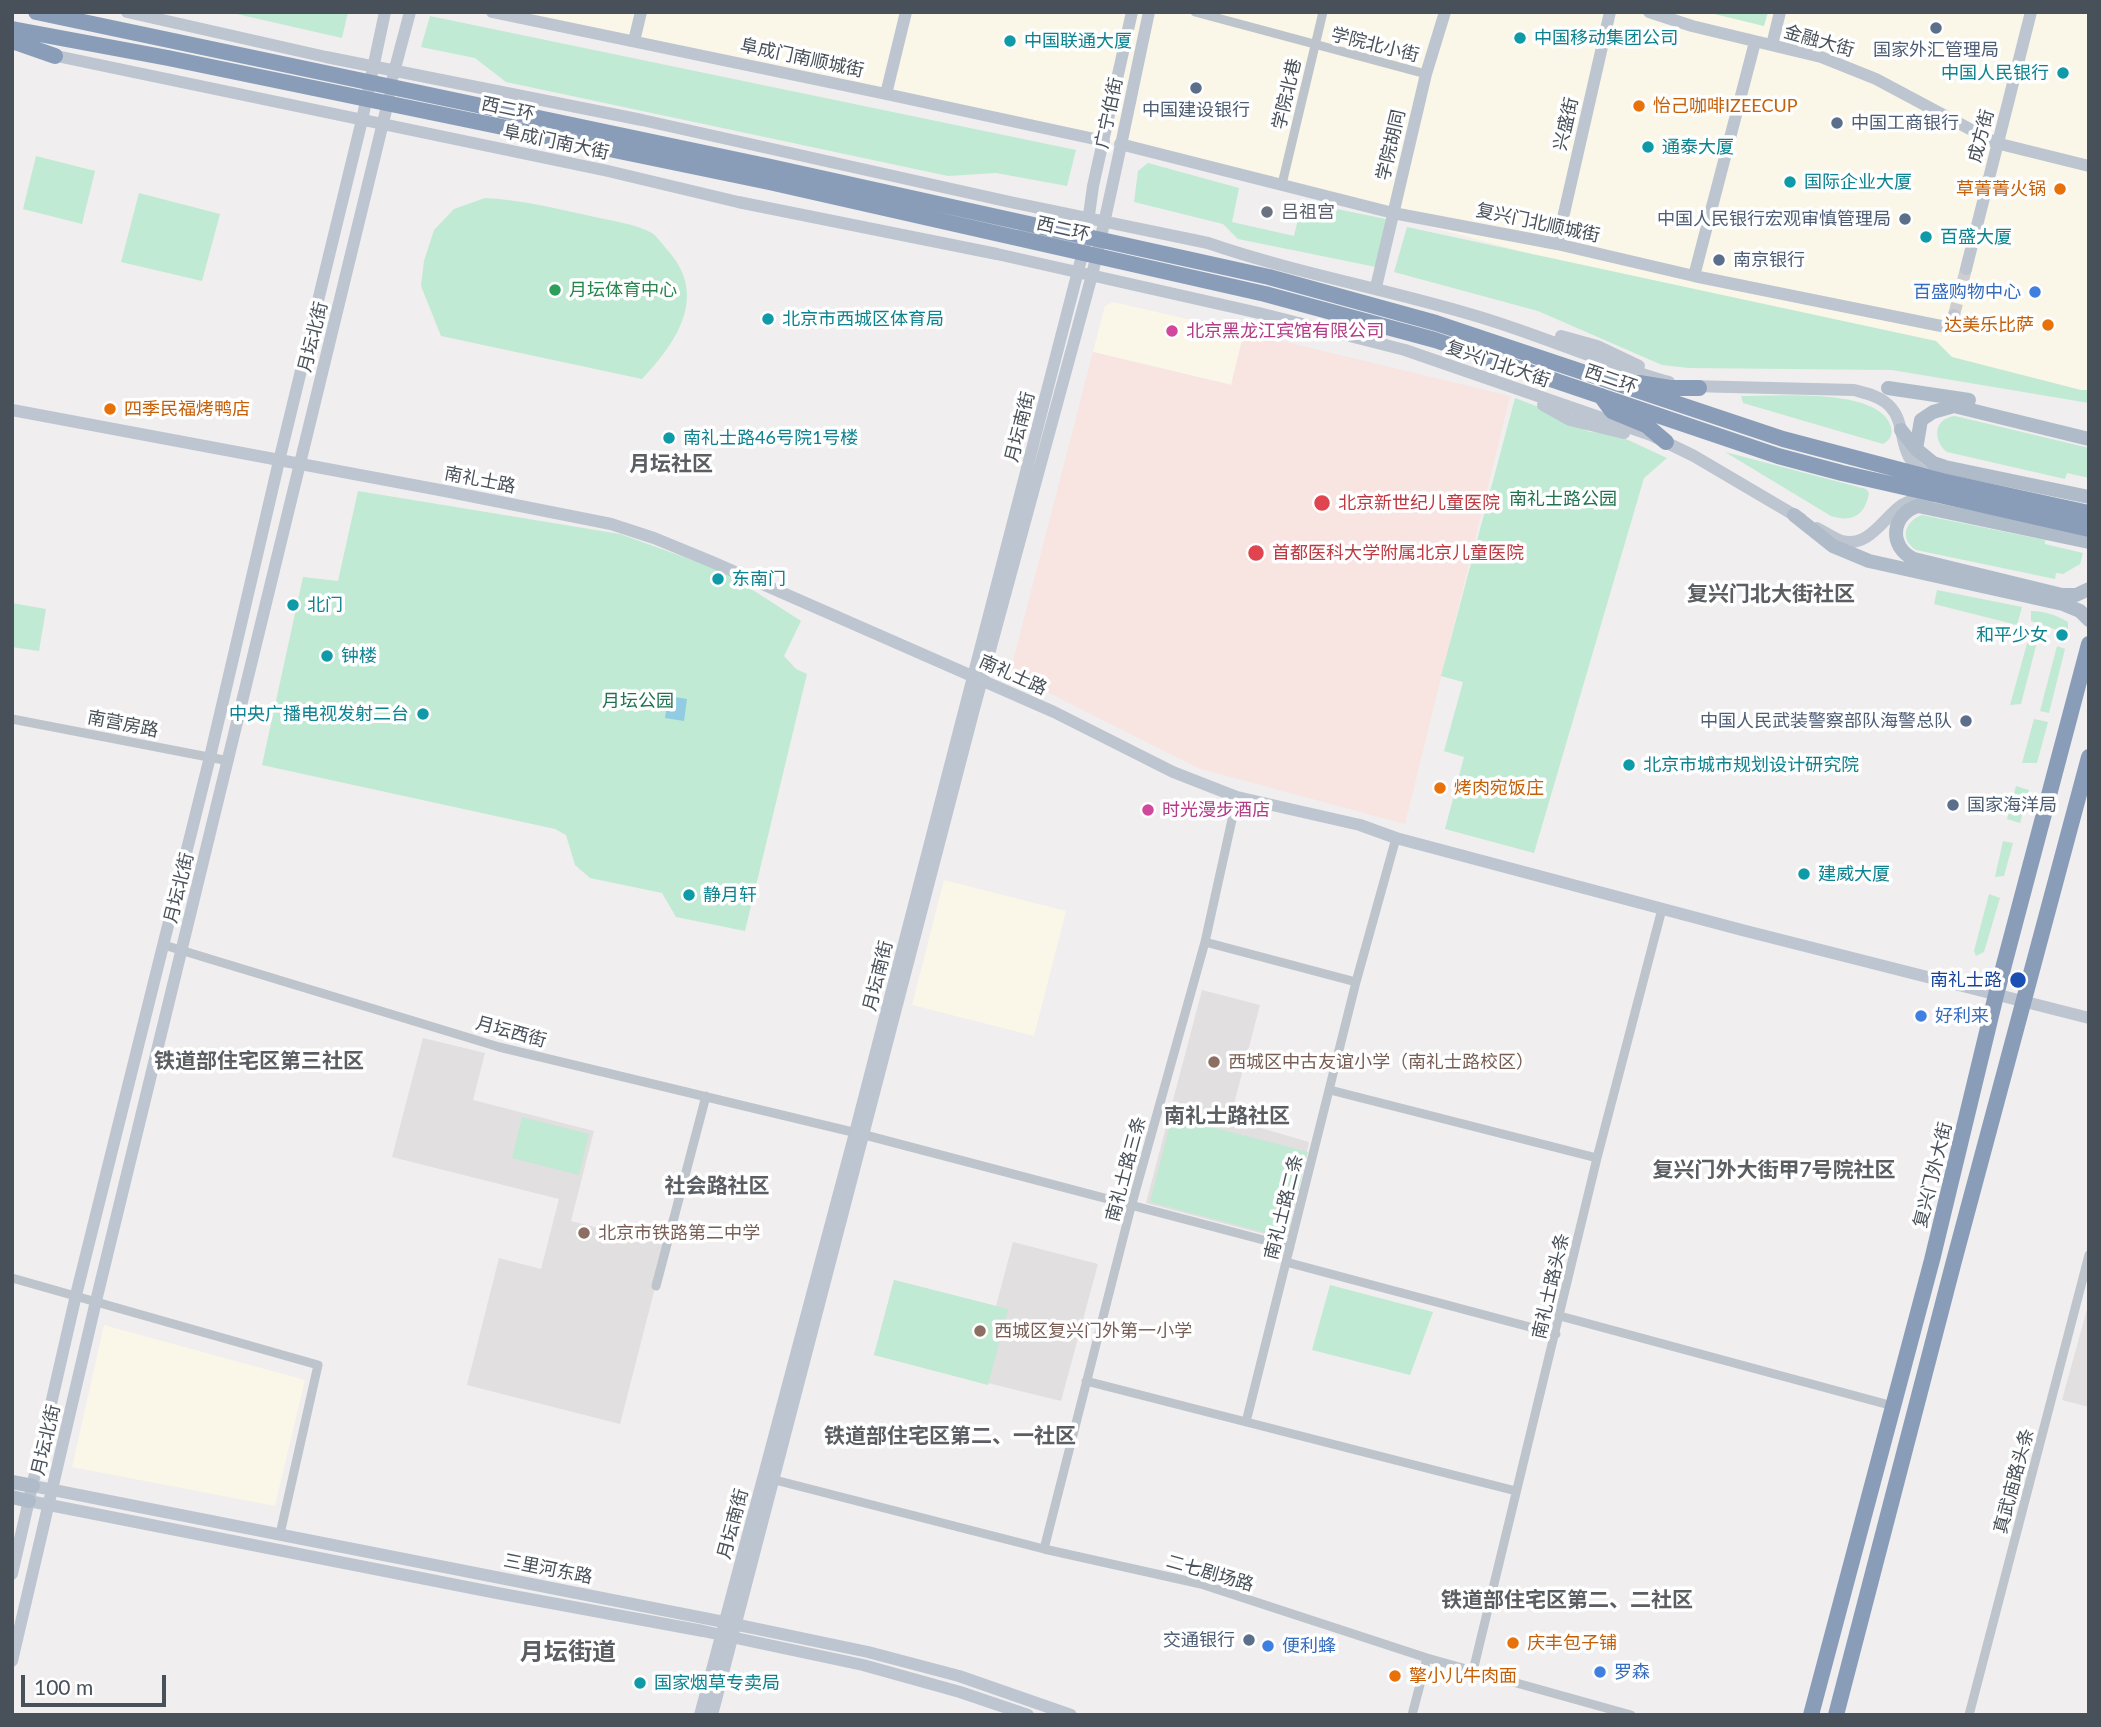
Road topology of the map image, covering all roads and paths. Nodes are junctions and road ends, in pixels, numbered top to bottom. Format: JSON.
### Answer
{"nodes":[{"id":1,"x":36,"y":12,"type":"edge"},
{"id":2,"x":127,"y":12,"type":"edge"},
{"id":3,"x":384,"y":12,"type":"edge"},
{"id":4,"x":410,"y":12,"type":"edge"},
{"id":5,"x":492,"y":12,"type":"edge"},
{"id":6,"x":641,"y":12,"type":"edge"},
{"id":7,"x":906,"y":12,"type":"edge"},
{"id":8,"x":1132,"y":12,"type":"edge"},
{"id":9,"x":1149,"y":12,"type":"edge"},
{"id":10,"x":1195,"y":12,"type":"edge"},
{"id":11,"x":1323,"y":12,"type":"edge"},
{"id":12,"x":1446,"y":12,"type":"edge"},
{"id":13,"x":1610,"y":12,"type":"edge"},
{"id":14,"x":1648,"y":12,"type":"edge"},
{"id":15,"x":1674,"y":12,"type":"edge"},
{"id":16,"x":1780,"y":12,"type":"edge"},
{"id":17,"x":2031,"y":12,"type":"edge"},
{"id":18,"x":12,"y":29,"type":"edge"},
{"id":19,"x":12,"y":41,"type":"edge"},
{"id":20,"x":634,"y":41,"type":"junction"},
{"id":21,"x":1755,"y":41,"type":"junction"},
{"id":22,"x":1773,"y":42,"type":"junction"},
{"id":23,"x":1315,"y":46,"type":"junction"},
{"id":24,"x":12,"y":47,"type":"edge"},
{"id":25,"x":55,"y":56,"type":"junction"},
{"id":26,"x":326,"y":57,"type":"junction"},
{"id":27,"x":373,"y":66,"type":"junction"},
{"id":28,"x":395,"y":70,"type":"junction"},
{"id":29,"x":1426,"y":74,"type":"junction"},
{"id":30,"x":886,"y":94,"type":"junction"},
{"id":31,"x":315,"y":110,"type":"junction"},
{"id":32,"x":362,"y":120,"type":"junction"},
{"id":33,"x":383,"y":125,"type":"junction"},
{"id":34,"x":1998,"y":139,"type":"junction"},
{"id":35,"x":1104,"y":141,"type":"junction"},
{"id":36,"x":1120,"y":144,"type":"junction"},
{"id":37,"x":2089,"y":158,"type":"edge"},
{"id":38,"x":2089,"y":166,"type":"edge"},
{"id":39,"x":1282,"y":184,"type":"junction"},
{"id":40,"x":1010,"y":202,"type":"junction"},
{"id":41,"x":1393,"y":213,"type":"junction"},
{"id":42,"x":1088,"y":219,"type":"junction"},
{"id":43,"x":1105,"y":221,"type":"junction"},
{"id":44,"x":1003,"y":228,"type":"junction"},
{"id":45,"x":1557,"y":244,"type":"junction"},
{"id":46,"x":1092,"y":246,"type":"junction"},
{"id":47,"x":997,"y":254,"type":"junction"},
{"id":48,"x":1966,"y":269,"type":"tunnel mouth"},
{"id":49,"x":1078,"y":271,"type":"junction"},
{"id":50,"x":1092,"y":275,"type":"junction"},
{"id":51,"x":1694,"y":276,"type":"junction"},
{"id":52,"x":1376,"y":288,"type":"junction"},
{"id":53,"x":1954,"y":315,"type":"dead end"},
{"id":54,"x":1602,"y":378,"type":"junction"},
{"id":55,"x":1699,"y":388,"type":"junction"},
{"id":56,"x":1888,"y":388,"type":"joint"},
{"id":57,"x":1854,"y":390,"type":"junction"},
{"id":58,"x":1601,"y":396,"type":"junction"},
{"id":59,"x":12,"y":410,"type":"edge"},
{"id":60,"x":1901,"y":430,"type":"junction"},
{"id":61,"x":2089,"y":431,"type":"edge"},
{"id":62,"x":2089,"y":439,"type":"edge"},
{"id":63,"x":1667,"y":442,"type":"junction"},
{"id":64,"x":1916,"y":449,"type":"junction"},
{"id":65,"x":279,"y":461,"type":"junction"},
{"id":66,"x":300,"y":465,"type":"junction"},
{"id":67,"x":1941,"y":488,"type":"junction"},
{"id":68,"x":2089,"y":497,"type":"edge"},
{"id":69,"x":1913,"y":507,"type":"junction"},
{"id":70,"x":2089,"y":513,"type":"edge"},
{"id":71,"x":1892,"y":514,"type":"junction"},
{"id":72,"x":1794,"y":515,"type":"junction"},
{"id":73,"x":2089,"y":529,"type":"edge"},
{"id":74,"x":2089,"y":541,"type":"edge"},
{"id":75,"x":2089,"y":589,"type":"edge"},
{"id":76,"x":2089,"y":620,"type":"edge"},
{"id":77,"x":2089,"y":645,"type":"edge"},
{"id":78,"x":978,"y":679,"type":"junction"},
{"id":79,"x":12,"y":719,"type":"edge"},
{"id":80,"x":210,"y":757,"type":"junction"},
{"id":81,"x":2089,"y":757,"type":"edge"},
{"id":82,"x":229,"y":761,"type":"junction"},
{"id":83,"x":1237,"y":797,"type":"junction"},
{"id":84,"x":1396,"y":838,"type":"junction"},
{"id":85,"x":1662,"y":909,"type":"junction"},
{"id":86,"x":1205,"y":942,"type":"junction"},
{"id":87,"x":164,"y":945,"type":"junction"},
{"id":88,"x":181,"y":949,"type":"junction"},
{"id":89,"x":1356,"y":982,"type":"junction"},
{"id":90,"x":1996,"y":995,"type":"junction"},
{"id":91,"x":2024,"y":1001,"type":"junction"},
{"id":92,"x":2089,"y":1018,"type":"edge"},
{"id":93,"x":1330,"y":1090,"type":"junction"},
{"id":94,"x":706,"y":1096,"type":"junction"},
{"id":95,"x":860,"y":1134,"type":"junction"},
{"id":96,"x":1597,"y":1158,"type":"junction"},
{"id":97,"x":1131,"y":1207,"type":"junction"},
{"id":98,"x":1290,"y":1247,"type":"junction"},
{"id":99,"x":2089,"y":1255,"type":"edge"},
{"id":100,"x":1286,"y":1262,"type":"junction"},
{"id":101,"x":12,"y":1278,"type":"edge"},
{"id":102,"x":656,"y":1286,"type":"dead end"},
{"id":103,"x":76,"y":1295,"type":"junction"},
{"id":104,"x":96,"y":1301,"type":"junction"},
{"id":105,"x":1560,"y":1316,"type":"junction"},
{"id":106,"x":1556,"y":1334,"type":"junction"},
{"id":107,"x":1086,"y":1381,"type":"junction"},
{"id":108,"x":1893,"y":1406,"type":"junction"},
{"id":109,"x":1246,"y":1422,"type":"junction"},
{"id":110,"x":775,"y":1480,"type":"junction"},
{"id":111,"x":12,"y":1482,"type":"edge"},
{"id":112,"x":52,"y":1490,"type":"junction"},
{"id":113,"x":1516,"y":1491,"type":"junction"},
{"id":114,"x":31,"y":1493,"type":"junction"},
{"id":115,"x":12,"y":1497,"type":"edge"},
{"id":116,"x":50,"y":1504,"type":"junction"},
{"id":117,"x":280,"y":1534,"type":"junction"},
{"id":118,"x":1044,"y":1549,"type":"junction"},
{"id":119,"x":12,"y":1574,"type":"edge"},
{"id":120,"x":728,"y":1630,"type":"junction"},
{"id":121,"x":1427,"y":1658,"type":"junction"},
{"id":122,"x":12,"y":1661,"type":"edge"},
{"id":123,"x":1473,"y":1671,"type":"junction"},
{"id":124,"x":700,"y":1715,"type":"edge"},
{"id":125,"x":712,"y":1715,"type":"edge"},
{"id":126,"x":1028,"y":1715,"type":"edge"},
{"id":127,"x":1070,"y":1715,"type":"edge"},
{"id":128,"x":1412,"y":1715,"type":"edge"},
{"id":129,"x":1631,"y":1715,"type":"edge"},
{"id":130,"x":1811,"y":1715,"type":"edge"},
{"id":131,"x":1836,"y":1715,"type":"edge"},
{"id":132,"x":1969,"y":1715,"type":"edge"}],
"edges":[{"from":1,"to":54,"type":"highway","name":"西二环"},
{"from":2,"to":26,"type":"main road"},
{"from":3,"to":27,"type":"main road","name":"月坛北街"},
{"from":4,"to":28,"type":"main road","name":"月坛北街"},
{"from":5,"to":20,"type":"main road","name":"阜成门南顺城街"},
{"from":6,"to":20,"type":"main road"},
{"from":7,"to":30,"type":"main road"},
{"from":8,"to":35,"type":"main road","name":"广宁伯街"},
{"from":9,"to":36,"type":"main road","name":"广宁伯街"},
{"from":10,"to":23,"type":"street","name":"学院北小街"},
{"from":11,"to":23,"type":"street","name":"学院北巷"},
{"from":12,"to":29,"type":"main road","name":"学院胡同"},
{"from":13,"to":45,"type":"main road","name":"兴盛街"},
{"from":14,"to":21,"type":"main road","name":"金融大街"},
{"from":15,"to":22,"type":"main road"},
{"from":16,"to":22,"type":"main road"},
{"from":17,"to":34,"type":"main road","name":"成方街"},
{"from":18,"to":58,"type":"highway","name":"西二环"},
{"from":19,"to":25,"type":"highway"},
{"from":20,"to":30,"type":"main road","name":"阜成门南顺城街"},
{"from":21,"to":22,"type":"main road","name":"金融大街"},
{"from":21,"to":51,"type":"main road"},
{"from":22,"to":34,"type":"main road","name":"金融大街"},
{"from":23,"to":29,"type":"street","name":"学院北小街"},
{"from":23,"to":39,"type":"street","name":"学院北巷"},
{"from":24,"to":25,"type":"main road","name":"阜成门南大街"},
{"from":25,"to":31,"type":"main road","name":"阜成门南大街"},
{"from":26,"to":27,"type":"main road"},
{"from":26,"to":31,"type":"main road"},
{"from":27,"to":28,"type":"main road"},
{"from":27,"to":32,"type":"main road","name":"月坛北街"},
{"from":28,"to":33,"type":"main road","name":"月坛北街"},
{"from":28,"to":40,"type":"main road"},
{"from":29,"to":41,"type":"main road","name":"学院胡同"},
{"from":30,"to":35,"type":"main road","name":"阜成门南顺城街"},
{"from":31,"to":32,"type":"main road","name":"阜成门南大街"},
{"from":32,"to":33,"type":"main road","name":"阜成门南大街"},
{"from":32,"to":65,"type":"main road","name":"月坛北街"},
{"from":33,"to":47,"type":"main road","name":"阜成门南大街"},
{"from":33,"to":66,"type":"main road","name":"月坛北街"},
{"from":34,"to":37,"type":"main road"},
{"from":34,"to":38,"type":"main road","name":"金融大街"},
{"from":34,"to":48,"type":"main road","name":"成方街"},
{"from":35,"to":42,"type":"main road","name":"广宁伯街"},
{"from":36,"to":39,"type":"main road","name":"复兴门北顺城街"},
{"from":36,"to":43,"type":"main road","name":"广宁伯街"},
{"from":39,"to":41,"type":"main road","name":"复兴门北顺城街"},
{"from":40,"to":42,"type":"main road"},
{"from":40,"to":44,"type":"main road"},
{"from":41,"to":45,"type":"main road","name":"复兴门北顺城街"},
{"from":41,"to":52,"type":"main road","name":"学院胡同"},
{"from":42,"to":43,"type":"main road"},
{"from":42,"to":46,"type":"main road","name":"广宁伯街"},
{"from":43,"to":46,"type":"main road","name":"广宁伯街"},
{"from":43,"to":52,"type":"main road"},
{"from":44,"to":46,"type":"main road"},
{"from":44,"to":47,"type":"main road"},
{"from":45,"to":51,"type":"main road","name":"复兴门北顺城街"},
{"from":46,"to":49,"type":"main road","name":"月坛南街"},
{"from":46,"to":50,"type":"main road","name":"月坛南街"},
{"from":47,"to":49,"type":"main road","name":"阜成门南大街"},
{"from":49,"to":50,"type":"main road","name":"阜成门南大街"},
{"from":49,"to":78,"type":"main road","name":"月坛南街"},
{"from":50,"to":63,"type":"main road","name":"复兴门北大街"},
{"from":50,"to":78,"type":"main road","name":"月坛南街"},
{"from":51,"to":53,"type":"main road","name":"复兴门北顺城街"},
{"from":52,"to":55,"type":"main road"},
{"from":54,"to":55,"type":"highway"},
{"from":54,"to":67,"type":"highway","name":"西二环"},
{"from":55,"to":57,"type":"main road"},
{"from":56,"to":57,"type":"main road"},
{"from":56,"to":61,"type":"main road"},
{"from":57,"to":60,"type":"main road"},
{"from":58,"to":63,"type":"highway"},
{"from":58,"to":67,"type":"highway","name":"西二环"},
{"from":59,"to":65,"type":"main road","name":"南礼士路"},
{"from":60,"to":64,"type":"main road"},
{"from":60,"to":67,"type":"main road"},
{"from":62,"to":64,"type":"main road"},
{"from":63,"to":72,"type":"main road"},
{"from":64,"to":68,"type":"main road"},
{"from":65,"to":66,"type":"main road","name":"南礼士路"},
{"from":65,"to":80,"type":"main road","name":"月坛北街"},
{"from":66,"to":78,"type":"main road","name":"南礼士路"},
{"from":66,"to":82,"type":"main road","name":"月坛北街"},
{"from":67,"to":70,"type":"highway","name":"西二环"},
{"from":67,"to":71,"type":"main road"},
{"from":67,"to":73,"type":"highway","name":"西二环"},
{"from":69,"to":71,"type":"main road"},
{"from":69,"to":74,"type":"main road"},
{"from":69,"to":75,"type":"main road"},
{"from":71,"to":72,"type":"main road"},
{"from":72,"to":76,"type":"main road"},
{"from":77,"to":90,"type":"highway","name":"复兴门外大街"},
{"from":78,"to":83,"type":"main road","name":"南礼士路"},
{"from":78,"to":95,"type":"main road","name":"月坛南街"},
{"from":79,"to":80,"type":"street","name":"南营房路"},
{"from":80,"to":82,"type":"street","name":"南营房路"},
{"from":80,"to":87,"type":"main road","name":"月坛北街"},
{"from":81,"to":91,"type":"highway"},
{"from":82,"to":88,"type":"main road","name":"月坛北街"},
{"from":83,"to":84,"type":"main road","name":"南礼士路"},
{"from":83,"to":86,"type":"street","name":"南礼士路三条"},
{"from":84,"to":85,"type":"main road","name":"南礼士路"},
{"from":84,"to":89,"type":"street","name":"南礼士路二条"},
{"from":85,"to":90,"type":"main road","name":"南礼士路"},
{"from":85,"to":96,"type":"street","name":"南礼士路头条"},
{"from":86,"to":89,"type":"street"},
{"from":86,"to":97,"type":"street","name":"南礼士路三条"},
{"from":87,"to":88,"type":"street","name":"月坛西街"},
{"from":87,"to":103,"type":"main road","name":"月坛北街"},
{"from":88,"to":94,"type":"street","name":"月坛西街"},
{"from":88,"to":104,"type":"main road","name":"月坛北街"},
{"from":89,"to":93,"type":"street","name":"南礼士路二条"},
{"from":90,"to":91,"type":"main road","name":"南礼士路"},
{"from":90,"to":108,"type":"highway","name":"复兴门外大街"},
{"from":91,"to":92,"type":"main road","name":"南礼士路"},
{"from":91,"to":131,"type":"highway"},
{"from":93,"to":96,"type":"street"},
{"from":93,"to":98,"type":"street","name":"南礼士路二条"},
{"from":94,"to":95,"type":"street","name":"月坛西街"},
{"from":94,"to":102,"type":"street"},
{"from":95,"to":97,"type":"street","name":"月坛西街"},
{"from":95,"to":110,"type":"main road","name":"月坛南街"},
{"from":95,"to":120,"type":"main road","name":"月坛南街"},
{"from":96,"to":105,"type":"street","name":"南礼士路头条"},
{"from":97,"to":98,"type":"street","name":"月坛西街"},
{"from":97,"to":107,"type":"street","name":"南礼士路三条"},
{"from":98,"to":100,"type":"street","name":"南礼士路二条"},
{"from":99,"to":132,"type":"street","name":"真武庙路头条"},
{"from":100,"to":106,"type":"street"},
{"from":100,"to":109,"type":"street","name":"南礼士路二条"},
{"from":101,"to":103,"type":"street"},
{"from":103,"to":104,"type":"street"},
{"from":103,"to":114,"type":"main road","name":"月坛北街"},
{"from":104,"to":112,"type":"main road","name":"月坛北街"},
{"from":104,"to":117,"type":"street"},
{"from":105,"to":106,"type":"street","name":"南礼士路头条"},
{"from":105,"to":108,"type":"street"},
{"from":106,"to":113,"type":"street","name":"南礼士路头条"},
{"from":107,"to":109,"type":"street"},
{"from":107,"to":118,"type":"street","name":"南礼士路三条"},
{"from":108,"to":130,"type":"highway","name":"复兴门外大街"},
{"from":109,"to":113,"type":"street"},
{"from":110,"to":118,"type":"street","name":"二七剧场路"},
{"from":110,"to":120,"type":"main road","name":"月坛南街"},
{"from":111,"to":114,"type":"main road","name":"三里河东路"},
{"from":112,"to":114,"type":"main road","name":"三里河东路"},
{"from":112,"to":116,"type":"main road","name":"月坛北街"},
{"from":112,"to":117,"type":"main road","name":"三里河东路"},
{"from":113,"to":123,"type":"street","name":"南礼士路头条"},
{"from":114,"to":115,"type":"main road","name":"三里河东路"},
{"from":114,"to":116,"type":"main road","name":"三里河东路"},
{"from":114,"to":119,"type":"main road","name":"月坛北街"},
{"from":116,"to":120,"type":"main road","name":"三里河东路"},
{"from":116,"to":122,"type":"main road","name":"月坛北街"},
{"from":117,"to":120,"type":"main road","name":"三里河东路"},
{"from":118,"to":121,"type":"street","name":"二七剧场路"},
{"from":120,"to":124,"type":"main road","name":"月坛南街"},
{"from":120,"to":125,"type":"main road","name":"月坛南街"},
{"from":120,"to":126,"type":"main road","name":"三里河东路"},
{"from":120,"to":127,"type":"main road","name":"三里河东路"},
{"from":121,"to":123,"type":"street","name":"二七剧场路"},
{"from":121,"to":128,"type":"street"},
{"from":123,"to":129,"type":"street","name":"二七剧场路"}]}
